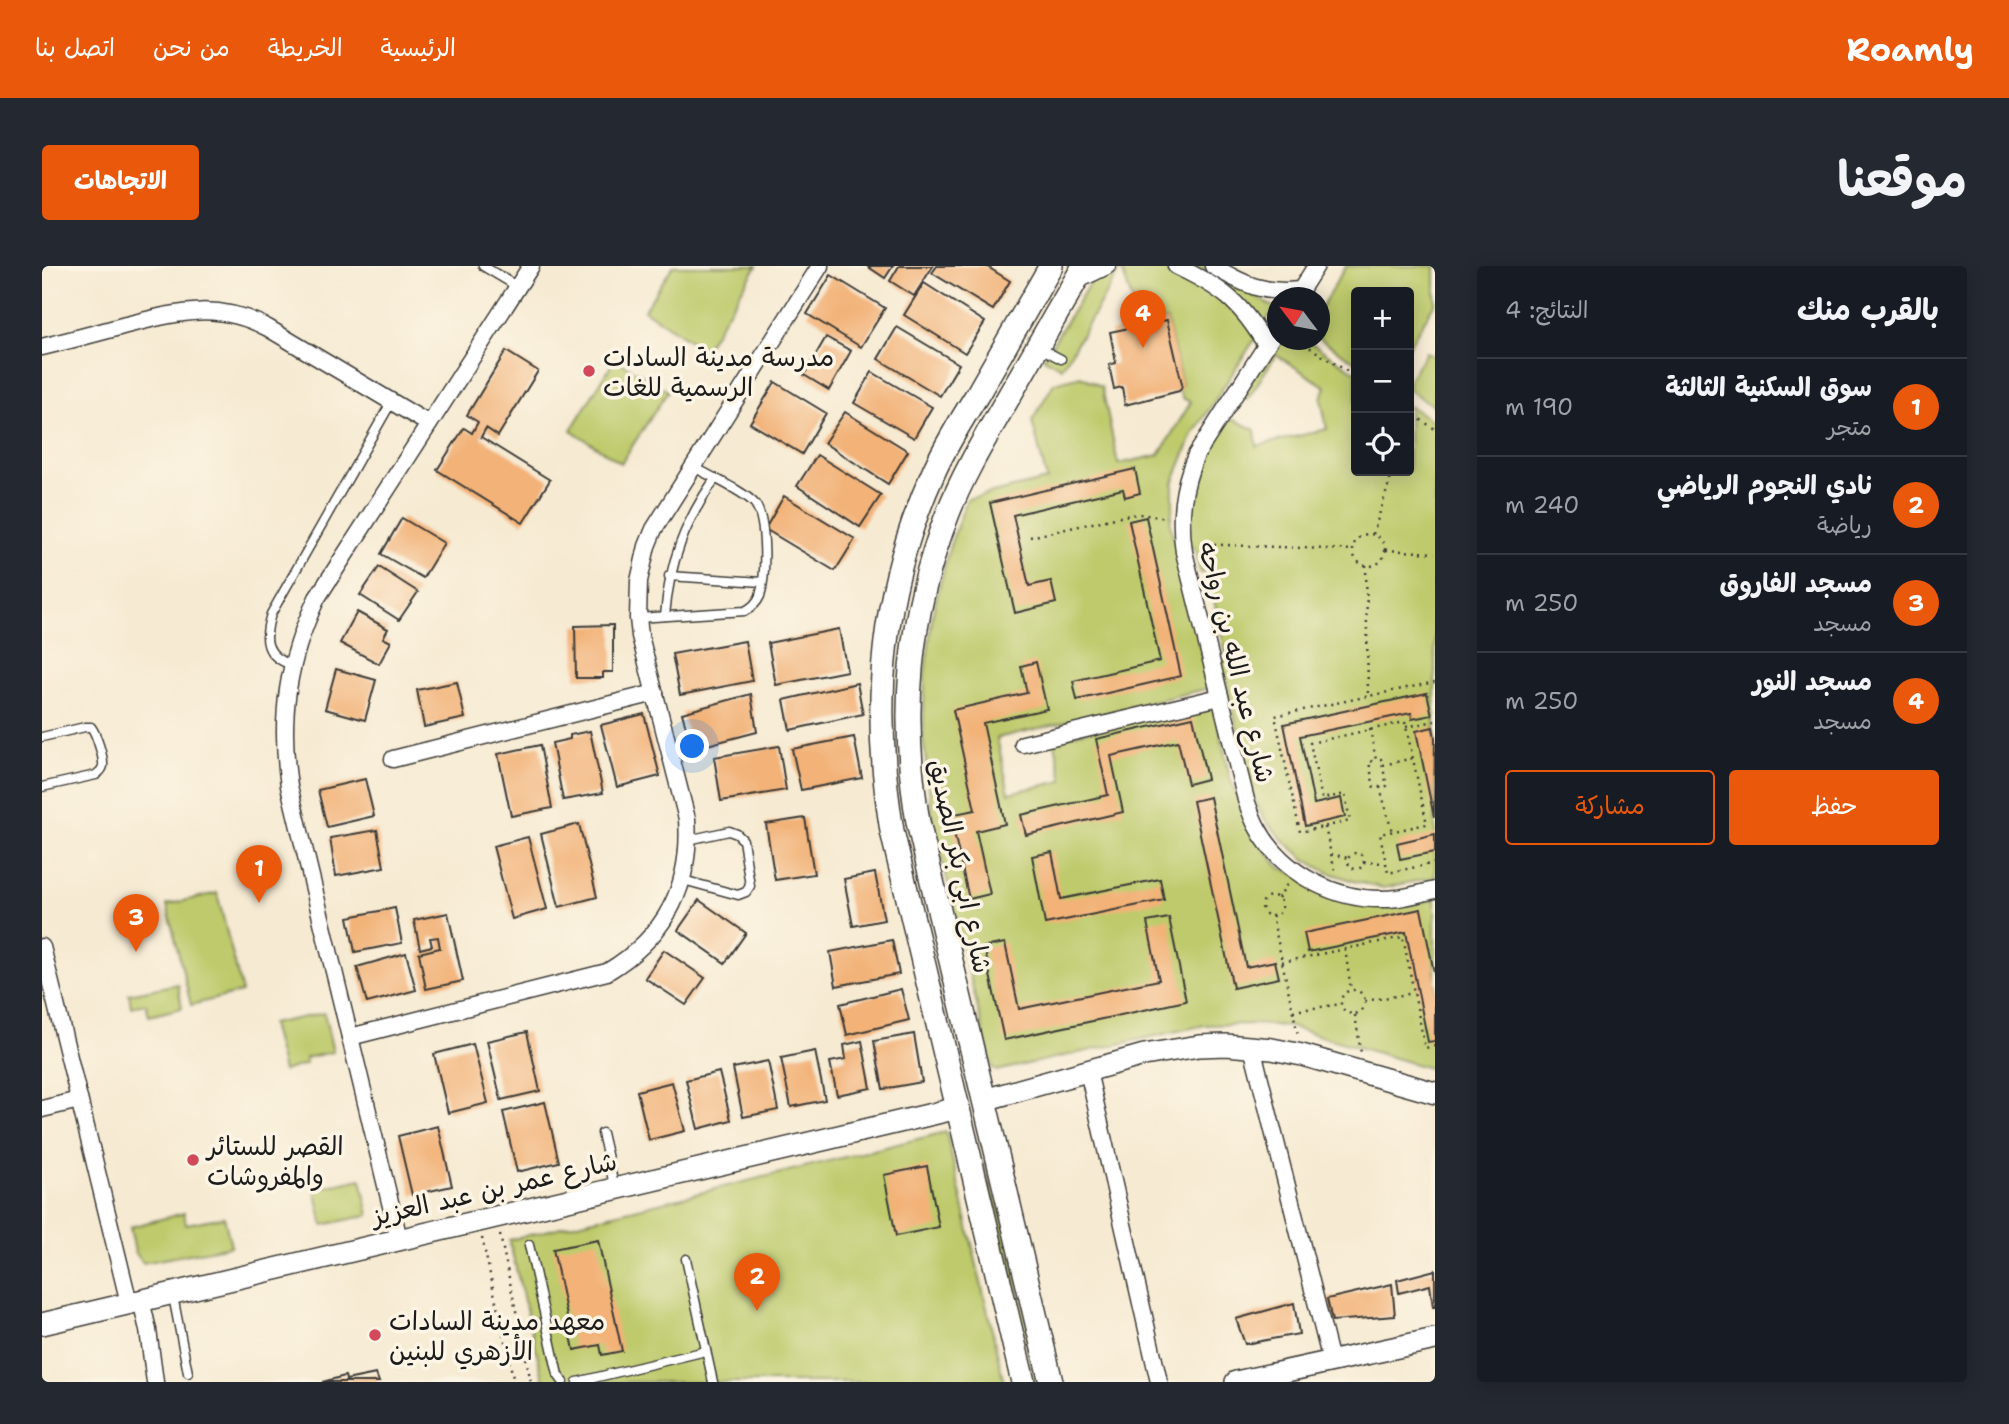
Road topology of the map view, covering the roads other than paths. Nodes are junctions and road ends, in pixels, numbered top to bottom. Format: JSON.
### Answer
{"nodes":[{"id":1,"x":483,"y":266,"type":"edge"},
{"id":2,"x":531,"y":266,"type":"edge"},
{"id":3,"x":820,"y":266,"type":"edge"},
{"id":4,"x":1051,"y":266,"type":"edge"},
{"id":5,"x":1107,"y":266,"type":"edge"},
{"id":6,"x":1176,"y":266,"type":"edge"},
{"id":7,"x":1213,"y":266,"type":"edge"},
{"id":8,"x":1316,"y":266,"type":"edge"},
{"id":9,"x":1080,"y":273,"type":"edge"},
{"id":10,"x":518,"y":287,"type":"junction"},
{"id":11,"x":1303,"y":287,"type":"edge"},
{"id":12,"x":1267,"y":290,"type":"edge"},
{"id":13,"x":1266,"y":345,"type":"joint"},
{"id":14,"x":1038,"y":346,"type":"junction"},
{"id":15,"x":42,"y":347,"type":"edge"},
{"id":16,"x":1061,"y":359,"type":"dead end"},
{"id":17,"x":392,"y":401,"type":"junction"},
{"id":18,"x":429,"y":424,"type":"junction"},
{"id":19,"x":955,"y":431,"type":"junction"},
{"id":20,"x":981,"y":445,"type":"junction"},
{"id":21,"x":694,"y":467,"type":"junction"},
{"id":22,"x":715,"y":479,"type":"junction"},
{"id":23,"x":669,"y":576,"type":"junction"},
{"id":24,"x":762,"y":582,"type":"junction"},
{"id":25,"x":665,"y":616,"type":"junction"},
{"id":26,"x":638,"y":618,"type":"junction"},
{"id":27,"x":292,"y":665,"type":"junction"},
{"id":28,"x":655,"y":693,"type":"junction"},
{"id":29,"x":1220,"y":697,"type":"junction"},
{"id":30,"x":42,"y":737,"type":"edge"},
{"id":31,"x":1023,"y":744,"type":"dead end"},
{"id":32,"x":393,"y":759,"type":"dead end"},
{"id":33,"x":42,"y":787,"type":"edge"},
{"id":34,"x":913,"y":789,"type":"junction"},
{"id":35,"x":886,"y":790,"type":"junction"},
{"id":36,"x":688,"y":840,"type":"junction"},
{"id":37,"x":683,"y":880,"type":"junction"},
{"id":38,"x":1435,"y":890,"type":"edge"},
{"id":39,"x":42,"y":947,"type":"edge"},
{"id":40,"x":350,"y":1037,"type":"junction"},
{"id":41,"x":1252,"y":1046,"type":"junction"},
{"id":42,"x":1088,"y":1071,"type":"junction"},
{"id":43,"x":1435,"y":1093,"type":"edge"},
{"id":44,"x":79,"y":1100,"type":"junction"},
{"id":45,"x":984,"y":1101,"type":"junction"},
{"id":46,"x":958,"y":1108,"type":"junction"},
{"id":47,"x":42,"y":1109,"type":"edge"},
{"id":48,"x":602,"y":1133,"type":"dead end"},
{"id":49,"x":615,"y":1188,"type":"junction"},
{"id":50,"x":1011,"y":1214,"type":"junction"},
{"id":51,"x":985,"y":1221,"type":"junction"},
{"id":52,"x":399,"y":1239,"type":"junction"},
{"id":53,"x":529,"y":1245,"type":"dead end"},
{"id":54,"x":686,"y":1259,"type":"dead end"},
{"id":55,"x":173,"y":1293,"type":"junction"},
{"id":56,"x":135,"y":1302,"type":"junction"},
{"id":57,"x":42,"y":1324,"type":"edge"},
{"id":58,"x":1435,"y":1339,"type":"edge"},
{"id":59,"x":706,"y":1351,"type":"junction"},
{"id":60,"x":1331,"y":1362,"type":"junction"},
{"id":61,"x":188,"y":1373,"type":"dead end"},
{"id":62,"x":155,"y":1382,"type":"edge"},
{"id":63,"x":563,"y":1382,"type":"edge"},
{"id":64,"x":577,"y":1382,"type":"edge"},
{"id":65,"x":713,"y":1382,"type":"edge"},
{"id":66,"x":1023,"y":1382,"type":"edge"},
{"id":67,"x":1051,"y":1382,"type":"edge"},
{"id":68,"x":1159,"y":1382,"type":"edge"},
{"id":69,"x":1236,"y":1382,"type":"edge"}],
"edges":[{"from":1,"to":10,"type":"lane"},
{"from":2,"to":10,"type":"street"},
{"from":3,"to":21,"type":"street"},
{"from":4,"to":19,"type":"main road"},
{"from":5,"to":9,"type":"street"},
{"from":6,"to":13,"type":"street"},
{"from":7,"to":12,"type":"street"},
{"from":8,"to":11,"type":"street"},
{"from":9,"to":14,"type":"main road","name":"شارع ابى بكر الصديق"},
{"from":10,"to":18,"type":"street"},
{"from":13,"to":29,"type":"street","name":"شارع عبد الله بن رواحه"},
{"from":14,"to":16,"type":"lane"},
{"from":14,"to":20,"type":"main road","name":"شارع ابى بكر الصديق"},
{"from":15,"to":17,"type":"street"},
{"from":17,"to":18,"type":"street"},
{"from":17,"to":27,"type":"lane"},
{"from":18,"to":27,"type":"street"},
{"from":19,"to":20,"type":"main road"},
{"from":19,"to":35,"type":"main road"},
{"from":20,"to":34,"type":"main road","name":"شارع ابى بكر الصديق"},
{"from":21,"to":22,"type":"lane"},
{"from":21,"to":26,"type":"street"},
{"from":22,"to":23,"type":"lane"},
{"from":22,"to":24,"type":"lane"},
{"from":23,"to":24,"type":"lane"},
{"from":23,"to":25,"type":"lane"},
{"from":24,"to":25,"type":"lane"},
{"from":25,"to":26,"type":"lane"},
{"from":26,"to":28,"type":"street"},
{"from":27,"to":40,"type":"street"},
{"from":28,"to":32,"type":"street"},
{"from":28,"to":36,"type":"street"},
{"from":29,"to":31,"type":"street"},
{"from":29,"to":38,"type":"street","name":"شارع عبد الله بن رواحه"},
{"from":30,"to":33,"type":"lane"},
{"from":34,"to":35,"type":"main road"},
{"from":34,"to":45,"type":"main road","name":"شارع ابى بكر الصديق"},
{"from":35,"to":46,"type":"main road"},
{"from":36,"to":37,"type":"street"},
{"from":36,"to":37,"type":"lane"},
{"from":37,"to":40,"type":"street"},
{"from":39,"to":44,"type":"street"},
{"from":40,"to":52,"type":"street"},
{"from":41,"to":42,"type":"street"},
{"from":41,"to":43,"type":"street"},
{"from":41,"to":60,"type":"street"},
{"from":42,"to":45,"type":"street"},
{"from":42,"to":68,"type":"street"},
{"from":44,"to":47,"type":"street"},
{"from":44,"to":56,"type":"street"},
{"from":45,"to":50,"type":"main road","name":"شارع ابى بكر الصديق"},
{"from":46,"to":49,"type":"street","name":"شارع عمر بن عبد العزيز"},
{"from":46,"to":51,"type":"main road"},
{"from":48,"to":49,"type":"lane"},
{"from":49,"to":52,"type":"street","name":"شارع عمر بن عبد العزيز"},
{"from":50,"to":51,"type":"main road"},
{"from":50,"to":67,"type":"main road","name":"شارع ابى بكر الصديق"},
{"from":51,"to":66,"type":"main road"},
{"from":52,"to":55,"type":"street","name":"شارع عمر بن عبد العزيز"},
{"from":53,"to":63,"type":"lane"},
{"from":54,"to":59,"type":"lane"},
{"from":55,"to":56,"type":"street","name":"شارع عمر بن عبد العزيز"},
{"from":55,"to":61,"type":"lane"},
{"from":56,"to":57,"type":"street","name":"شارع عمر بن عبد العزيز"},
{"from":56,"to":62,"type":"street"},
{"from":58,"to":60,"type":"street"},
{"from":59,"to":64,"type":"lane"},
{"from":59,"to":65,"type":"lane"},
{"from":60,"to":69,"type":"street"}]}
